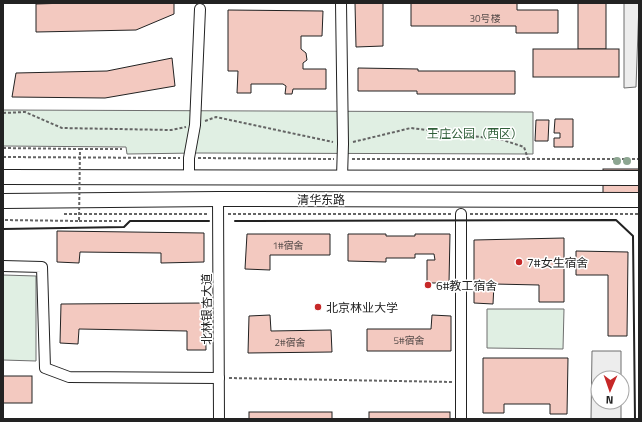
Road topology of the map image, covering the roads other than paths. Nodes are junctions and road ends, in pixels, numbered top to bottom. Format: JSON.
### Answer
{"nodes":[{"id":1,"x":341,"y":3,"type":"edge"},
{"id":2,"x":200,"y":9,"type":"dead end"},
{"id":3,"x":3,"y":177,"type":"edge"},
{"id":4,"x":189,"y":177,"type":"junction"},
{"id":5,"x":342,"y":177,"type":"junction"},
{"id":6,"x":639,"y":178,"type":"edge"},
{"id":7,"x":218,"y":199,"type":"junction"},
{"id":8,"x":639,"y":200,"type":"edge"},
{"id":9,"x":3,"y":201,"type":"edge"},
{"id":10,"x":462,"y":214,"type":"road end"},
{"id":11,"x":3,"y":266,"type":"edge"},
{"id":12,"x":219,"y":378,"type":"junction"},
{"id":13,"x":219,"y":419,"type":"edge"},
{"id":14,"x":461,"y":419,"type":"edge"}],
"edges":[{"from":1,"to":5,"type":"street"},
{"from":2,"to":4,"type":"street"},
{"from":3,"to":4,"type":"main road","name":"清华东路"},
{"from":4,"to":5,"type":"main road","name":"清华东路"},
{"from":5,"to":6,"type":"main road","name":"清华东路"},
{"from":7,"to":8,"type":"main road","name":"清华东路"},
{"from":7,"to":9,"type":"main road","name":"清华东路"},
{"from":7,"to":12,"type":"street","name":"北林银杏大道"},
{"from":10,"to":14,"type":"street"},
{"from":11,"to":12,"type":"street"},
{"from":12,"to":13,"type":"street","name":"北林银杏大道"}]}
